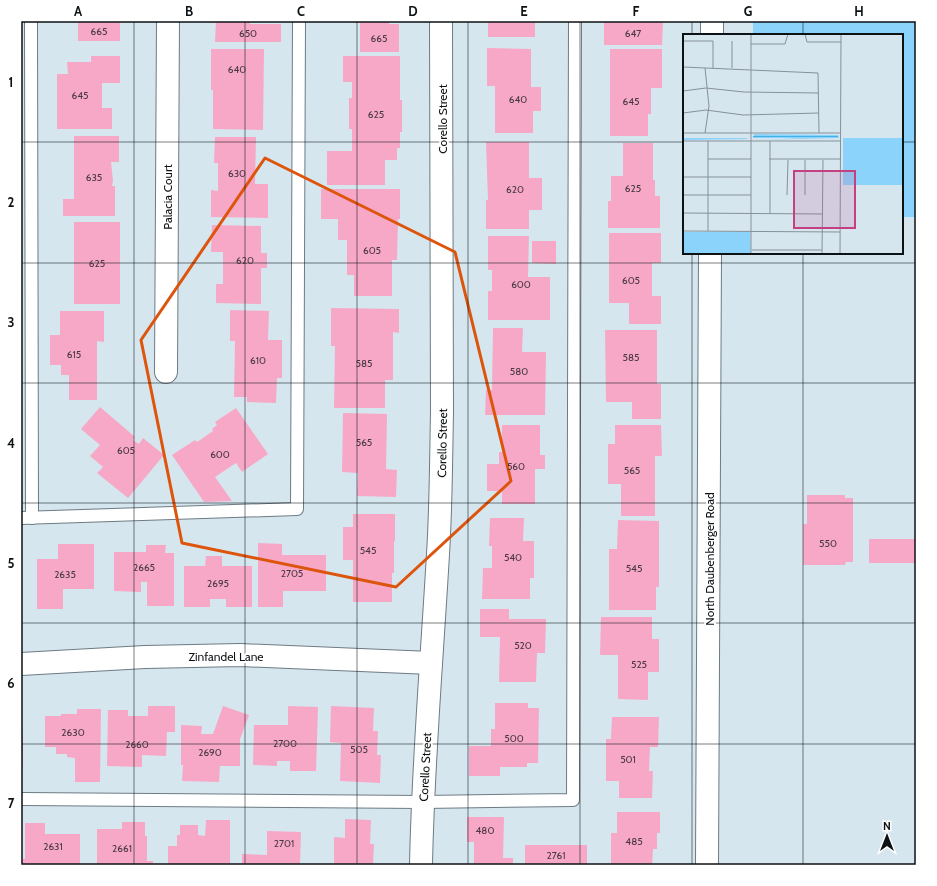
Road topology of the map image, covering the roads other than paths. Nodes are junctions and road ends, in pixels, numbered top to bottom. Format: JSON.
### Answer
{"nodes":[{"id":1,"x":31,"y":21,"type":"edge"},
{"id":2,"x":168,"y":21,"type":"edge"},
{"id":3,"x":299,"y":21,"type":"edge"},
{"id":4,"x":441,"y":21,"type":"edge"},
{"id":5,"x":575,"y":21,"type":"edge"},
{"id":6,"x":712,"y":21,"type":"edge"},
{"id":7,"x":712,"y":34,"type":"edge"},
{"id":8,"x":710,"y":254,"type":"edge"},
{"id":9,"x":166,"y":372,"type":"dead end"},
{"id":10,"x":26,"y":518,"type":"edge"},
{"id":11,"x":430,"y":663,"type":"junction"},
{"id":12,"x":21,"y":664,"type":"edge"},
{"id":13,"x":21,"y":799,"type":"edge"},
{"id":14,"x":423,"y":802,"type":"junction"},
{"id":15,"x":421,"y":865,"type":"edge"},
{"id":16,"x":707,"y":865,"type":"edge"}],
"edges":[{"from":1,"to":10,"type":"lane"},
{"from":2,"to":9,"type":"street","name":"Palacia Court"},
{"from":3,"to":10,"type":"lane"},
{"from":4,"to":11,"type":"street","name":"Corello Street"},
{"from":5,"to":14,"type":"lane"},
{"from":6,"to":7,"type":"street"},
{"from":8,"to":16,"type":"street","name":"North Daubenberger Road"},
{"from":11,"to":12,"type":"street","name":"Zinfandel Lane"},
{"from":11,"to":14,"type":"street","name":"Corello Street"},
{"from":13,"to":14,"type":"lane"},
{"from":14,"to":15,"type":"street","name":"Corello Street"}]}
